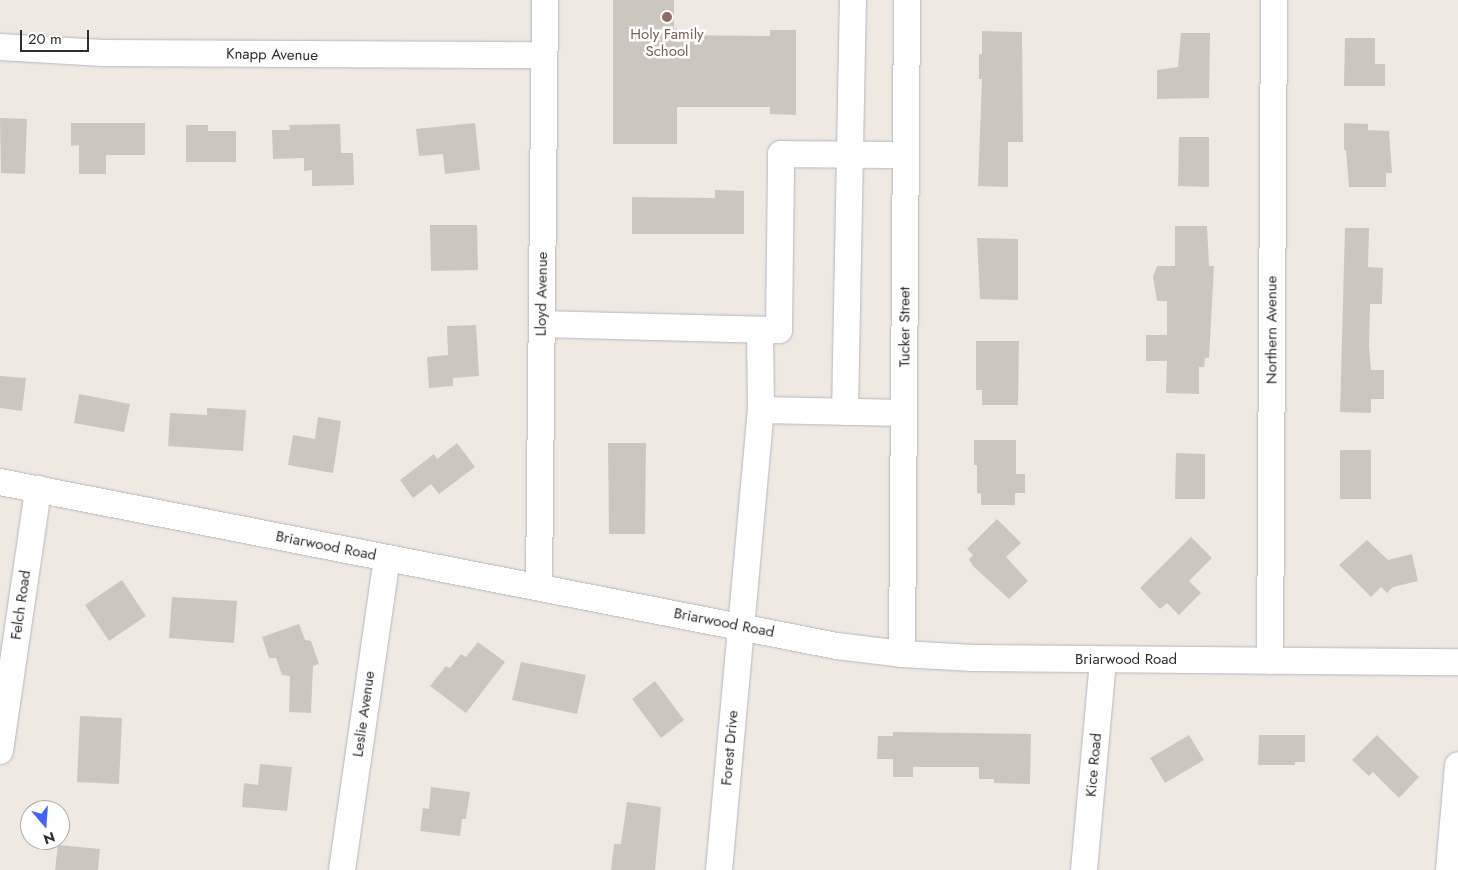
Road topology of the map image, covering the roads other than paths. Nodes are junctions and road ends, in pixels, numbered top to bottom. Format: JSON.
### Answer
{"nodes":[{"id":1,"x":545,"y":0,"type":"edge"},
{"id":2,"x":853,"y":0,"type":"edge"},
{"id":3,"x":907,"y":0,"type":"edge"},
{"id":4,"x":1274,"y":0,"type":"edge"},
{"id":5,"x":0,"y":46,"type":"edge"},
{"id":6,"x":544,"y":55,"type":"junction"},
{"id":7,"x":850,"y":154,"type":"junction"},
{"id":8,"x":906,"y":155,"type":"junction"},
{"id":9,"x":542,"y":324,"type":"junction"},
{"id":10,"x":760,"y":330,"type":"junction"},
{"id":11,"x":761,"y":410,"type":"junction"},
{"id":12,"x":846,"y":412,"type":"junction"},
{"id":13,"x":904,"y":413,"type":"junction"},
{"id":14,"x":0,"y":482,"type":"edge"},
{"id":15,"x":38,"y":489,"type":"junction"},
{"id":16,"x":387,"y":558,"type":"junction"},
{"id":17,"x":539,"y":587,"type":"junction"},
{"id":18,"x":741,"y":627,"type":"junction"},
{"id":19,"x":902,"y":654,"type":"junction"},
{"id":20,"x":1103,"y":660,"type":"junction"},
{"id":21,"x":1270,"y":661,"type":"junction"},
{"id":22,"x":1458,"y":662,"type":"edge"},
{"id":23,"x":0,"y":751,"type":"edge"},
{"id":24,"x":1458,"y":765,"type":"edge"},
{"id":25,"x":342,"y":870,"type":"edge"},
{"id":26,"x":719,"y":870,"type":"edge"},
{"id":27,"x":1084,"y":870,"type":"edge"},
{"id":28,"x":1449,"y":870,"type":"edge"}],
"edges":[{"from":1,"to":6,"type":"street","name":"Lloyd Avenue"},
{"from":2,"to":7,"type":"street"},
{"from":3,"to":8,"type":"street","name":"Tucker Street"},
{"from":4,"to":21,"type":"street","name":"Northern Avenue"},
{"from":5,"to":6,"type":"street","name":"Knapp Avenue"},
{"from":6,"to":9,"type":"street","name":"Lloyd Avenue"},
{"from":7,"to":8,"type":"street"},
{"from":7,"to":10,"type":"street"},
{"from":7,"to":12,"type":"street"},
{"from":8,"to":13,"type":"street","name":"Tucker Street"},
{"from":9,"to":10,"type":"street"},
{"from":9,"to":17,"type":"street","name":"Lloyd Avenue"},
{"from":10,"to":11,"type":"street","name":"Forest Drive"},
{"from":11,"to":12,"type":"street"},
{"from":11,"to":18,"type":"street","name":"Forest Drive"},
{"from":12,"to":13,"type":"street"},
{"from":13,"to":19,"type":"street","name":"Tucker Street"},
{"from":14,"to":15,"type":"street","name":"Briarwood Road"},
{"from":15,"to":16,"type":"street","name":"Briarwood Road"},
{"from":15,"to":23,"type":"street","name":"Felch Road"},
{"from":16,"to":17,"type":"street","name":"Briarwood Road"},
{"from":16,"to":25,"type":"street","name":"Leslie Avenue"},
{"from":17,"to":18,"type":"street","name":"Briarwood Road"},
{"from":18,"to":19,"type":"street","name":"Briarwood Road"},
{"from":18,"to":26,"type":"street","name":"Forest Drive"},
{"from":19,"to":20,"type":"street","name":"Briarwood Road"},
{"from":20,"to":21,"type":"street","name":"Briarwood Road"},
{"from":20,"to":27,"type":"street","name":"Kice Road"},
{"from":21,"to":22,"type":"street","name":"Briarwood Road"},
{"from":24,"to":28,"type":"street"}]}
